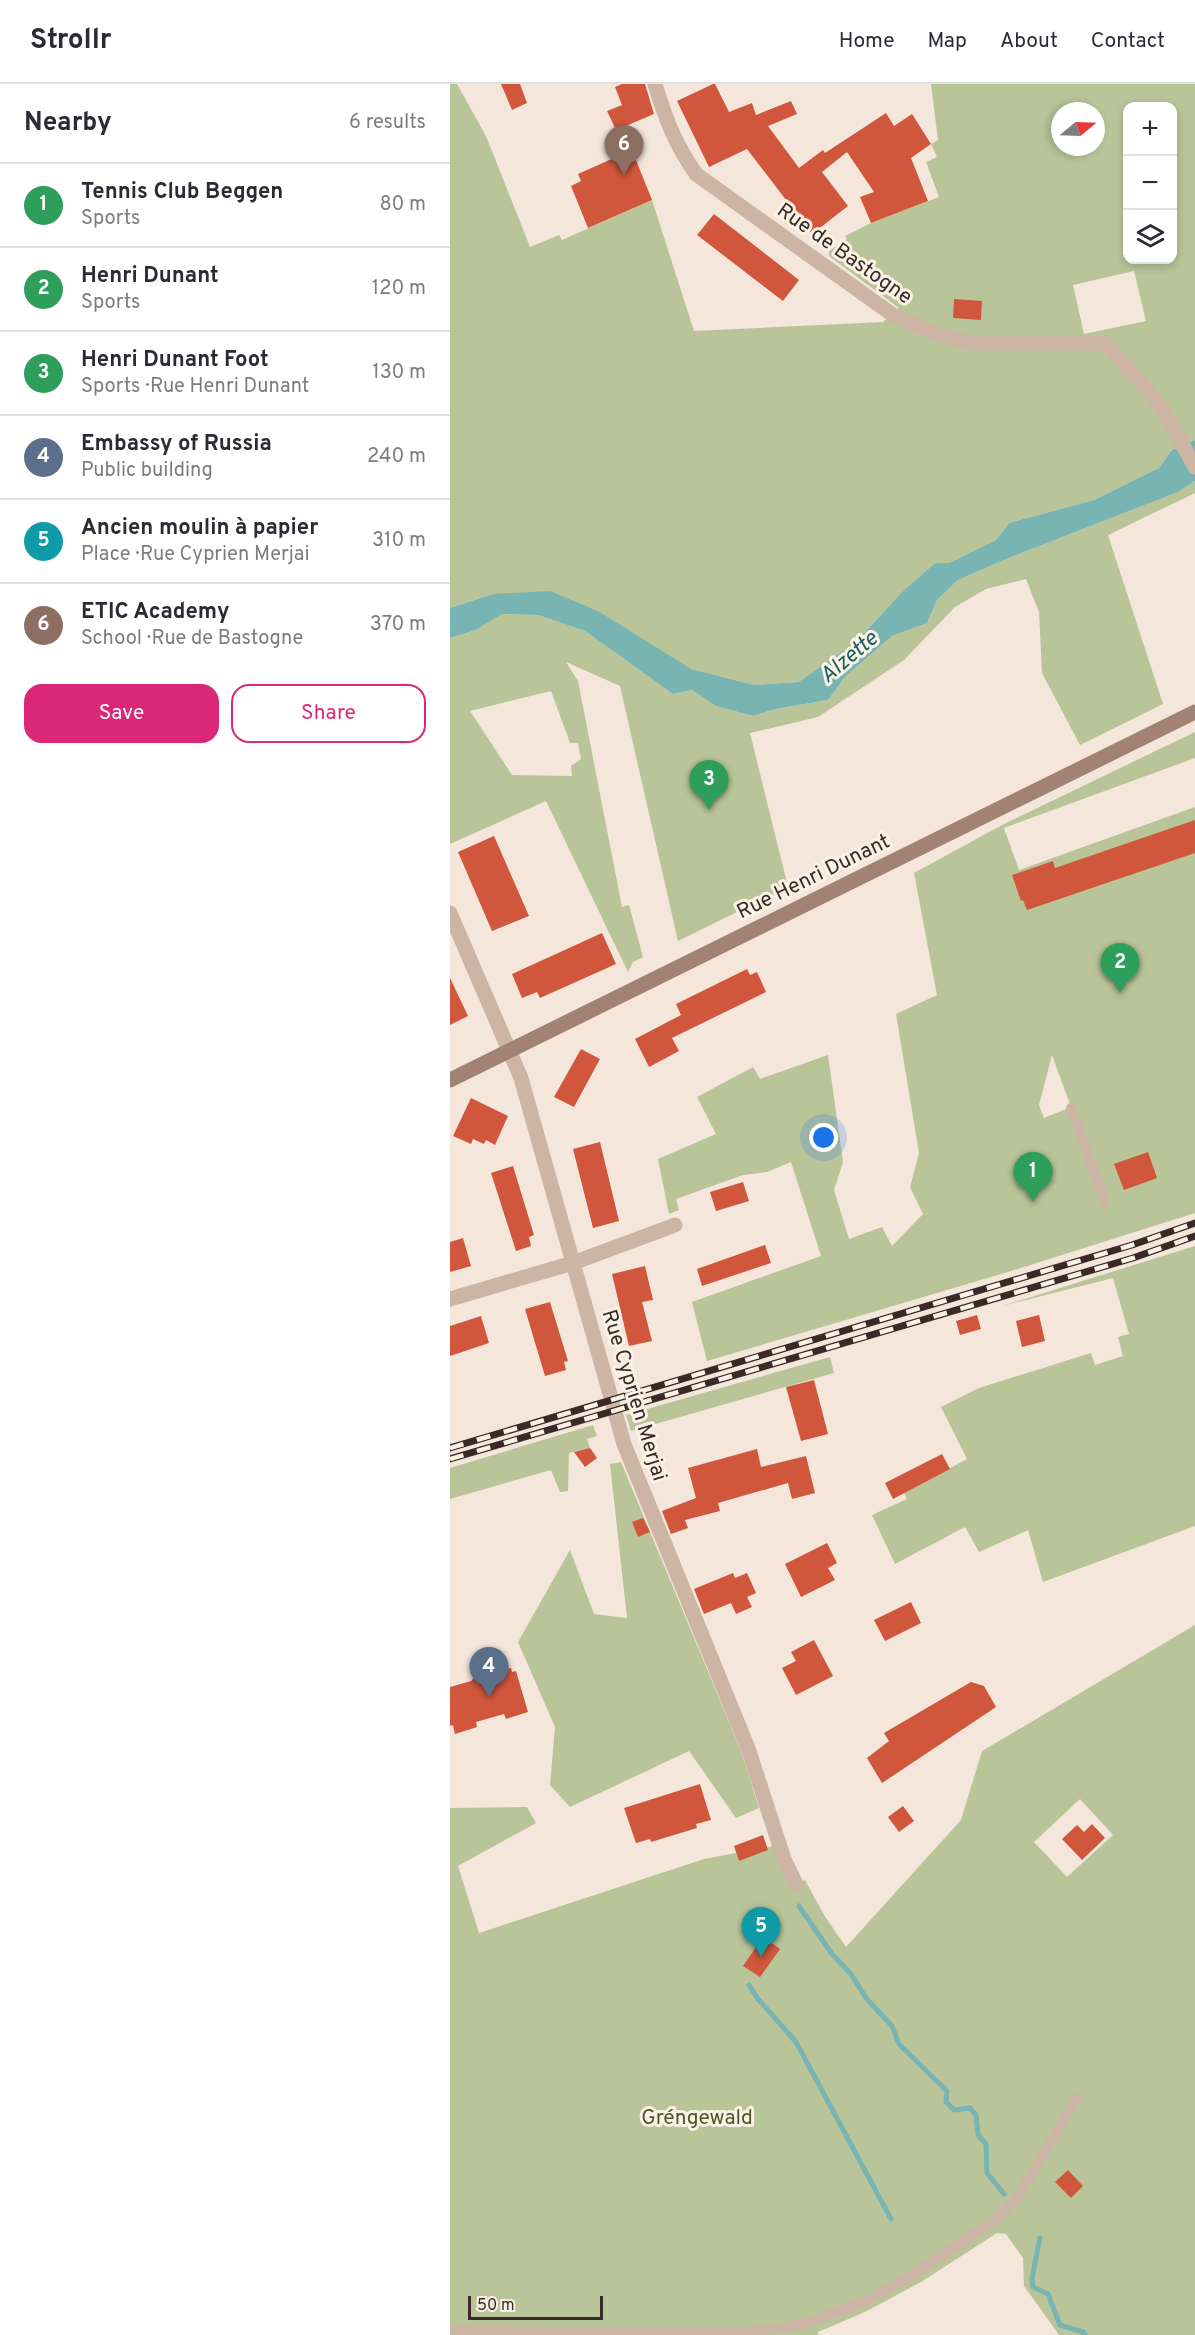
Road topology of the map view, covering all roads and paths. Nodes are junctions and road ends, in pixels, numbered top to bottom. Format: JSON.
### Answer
{"nodes":[{"id":1,"x":655,"y":84,"type":"edge"},
{"id":2,"x":1195,"y":467,"type":"edge"},
{"id":3,"x":1195,"y":712,"type":"edge"},
{"id":4,"x":450,"y":913,"type":"edge"},
{"id":5,"x":509,"y":1049,"type":"junction"},
{"id":6,"x":450,"y":1080,"type":"edge"},
{"id":7,"x":1071,"y":1108,"type":"dead end"},
{"id":8,"x":1105,"y":1202,"type":"dead end"},
{"id":9,"x":675,"y":1225,"type":"dead end"},
{"id":10,"x":573,"y":1263,"type":"junction"},
{"id":11,"x":450,"y":1299,"type":"edge"},
{"id":12,"x":796,"y":1884,"type":"dead end"},
{"id":13,"x":1077,"y":2098,"type":"dead end"},
{"id":14,"x":450,"y":2331,"type":"edge"}],
"edges":[{"from":1,"to":2,"type":"street","name":"Rue de Bastogne"},
{"from":3,"to":5,"type":"main road","name":"Rue Henri Dunant"},
{"from":4,"to":5,"type":"street","name":"Rue Cyprien Merjai"},
{"from":5,"to":6,"type":"main road","name":"Rue Henri Dunant"},
{"from":5,"to":10,"type":"street","name":"Rue Cyprien Merjai"},
{"from":7,"to":8,"type":"lane"},
{"from":9,"to":10,"type":"street"},
{"from":10,"to":11,"type":"street"},
{"from":10,"to":12,"type":"street","name":"Rue Cyprien Merjai"},
{"from":13,"to":14,"type":"lane"}]}
